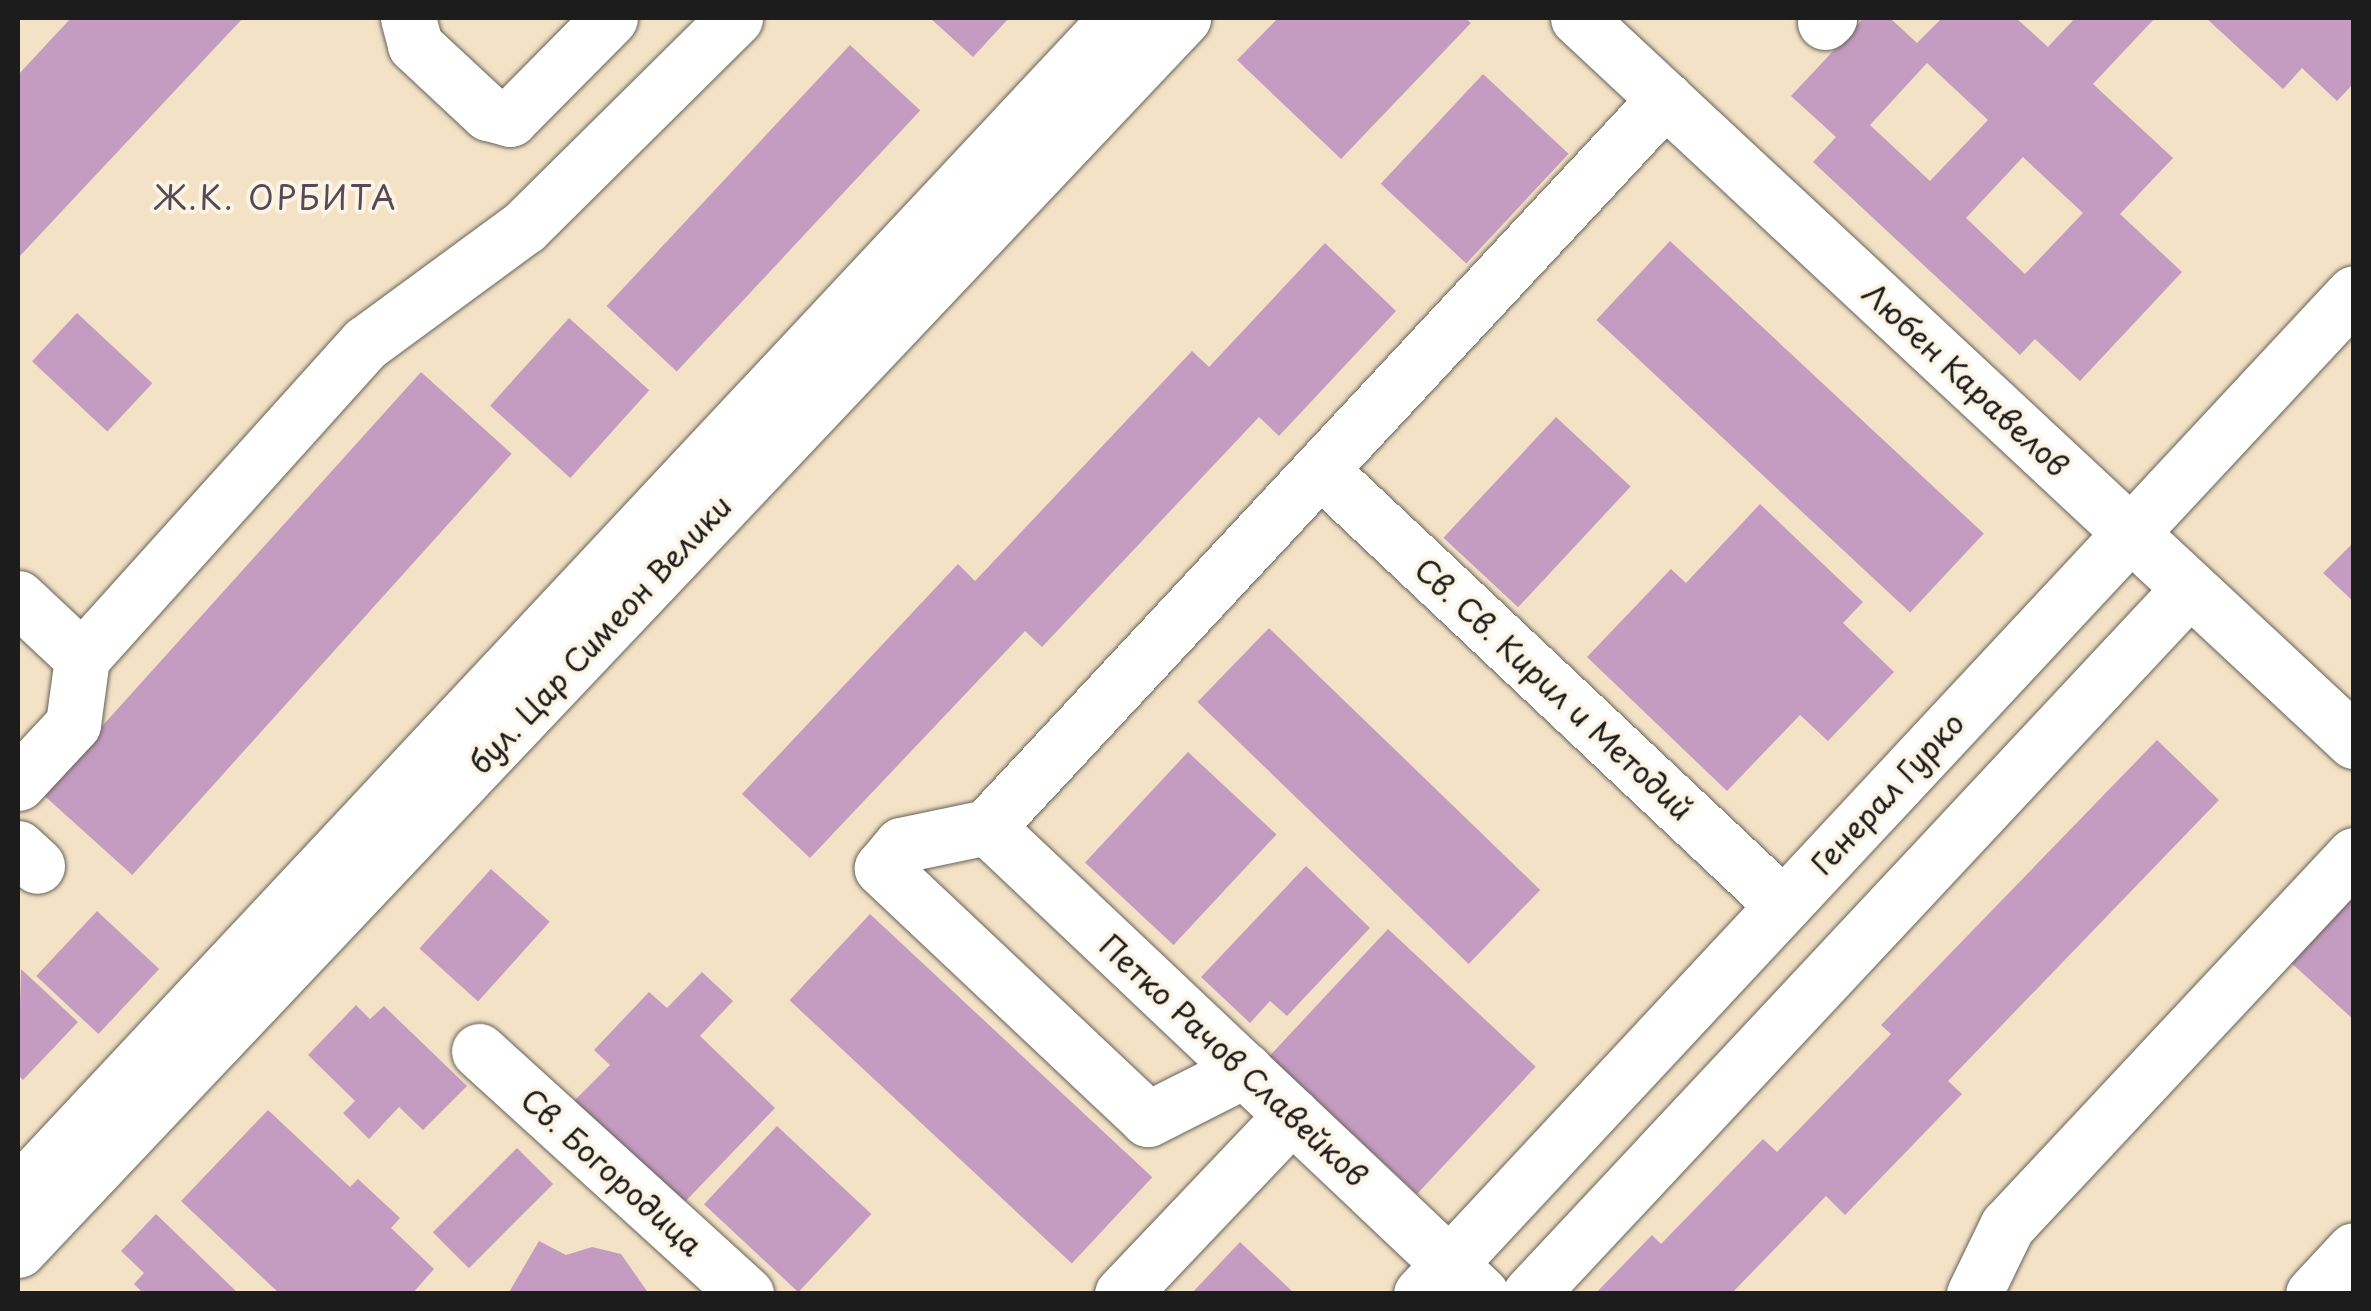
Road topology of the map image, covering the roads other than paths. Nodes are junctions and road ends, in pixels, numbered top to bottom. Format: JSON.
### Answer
{"nodes":[{"id":1,"x":408,"y":18,"type":"edge"},
{"id":2,"x":610,"y":18,"type":"edge"},
{"id":3,"x":735,"y":18,"type":"edge"},
{"id":4,"x":1117,"y":18,"type":"edge"},
{"id":5,"x":1184,"y":18,"type":"edge"},
{"id":6,"x":1578,"y":18,"type":"edge"},
{"id":7,"x":1666,"y":99,"type":"junction"},
{"id":8,"x":2354,"y":293,"type":"edge"},
{"id":9,"x":1326,"y":474,"type":"junction"},
{"id":10,"x":2130,"y":532,"type":"junction"},
{"id":11,"x":2190,"y":588,"type":"junction"},
{"id":12,"x":18,"y":598,"type":"edge"},
{"id":13,"x":82,"y":658,"type":"junction"},
{"id":14,"x":2354,"y":741,"type":"edge"},
{"id":15,"x":18,"y":783,"type":"edge"},
{"id":16,"x":987,"y":827,"type":"junction"},
{"id":17,"x":2354,"y":856,"type":"edge"},
{"id":18,"x":1783,"y":905,"type":"junction"},
{"id":19,"x":479,"y":1051,"type":"dead end"},
{"id":20,"x":1245,"y":1070,"type":"junction"},
{"id":21,"x":1292,"y":1115,"type":"junction"},
{"id":22,"x":18,"y":1194,"type":"edge"},
{"id":23,"x":18,"y":1250,"type":"edge"},
{"id":24,"x":2354,"y":1250,"type":"edge"},
{"id":25,"x":1451,"y":1283,"type":"edge"},
{"id":26,"x":746,"y":1294,"type":"edge"},
{"id":27,"x":1122,"y":1294,"type":"edge"},
{"id":28,"x":1530,"y":1294,"type":"edge"},
{"id":29,"x":1974,"y":1294,"type":"edge"},
{"id":30,"x":2313,"y":1294,"type":"edge"}],
"edges":[{"from":1,"to":2,"type":"street"},
{"from":3,"to":13,"type":"street"},
{"from":4,"to":22,"type":"street","name":"бул. Цар Симеон Велики"},
{"from":5,"to":23,"type":"street","name":"бул. Цар Симеон Велики"},
{"from":6,"to":7,"type":"street","name":"Любен Каравелов"},
{"from":7,"to":9,"type":"street"},
{"from":7,"to":10,"type":"street","name":"Любен Каравелов"},
{"from":8,"to":10,"type":"street","name":"Генерал Гурко"},
{"from":9,"to":16,"type":"street"},
{"from":9,"to":18,"type":"street","name":"Св. Св. Кирил и Методий"},
{"from":10,"to":11,"type":"street","name":"Любен Каравелов"},
{"from":10,"to":18,"type":"street","name":"Генерал Гурко"},
{"from":11,"to":14,"type":"street","name":"Любен Каравелов"},
{"from":11,"to":28,"type":"street"},
{"from":12,"to":13,"type":"street"},
{"from":13,"to":15,"type":"street"},
{"from":16,"to":20,"type":"street","name":"Петко Рачов Славейков"},
{"from":16,"to":20,"type":"street"},
{"from":17,"to":29,"type":"street"},
{"from":18,"to":25,"type":"street","name":"Генерал Гурко"},
{"from":19,"to":26,"type":"street","name":"Св. Богородица"},
{"from":20,"to":21,"type":"street","name":"Петко Рачов Славейков"},
{"from":21,"to":25,"type":"street","name":"Петко Рачов Славейков"},
{"from":21,"to":27,"type":"street"},
{"from":24,"to":30,"type":"street"}]}
